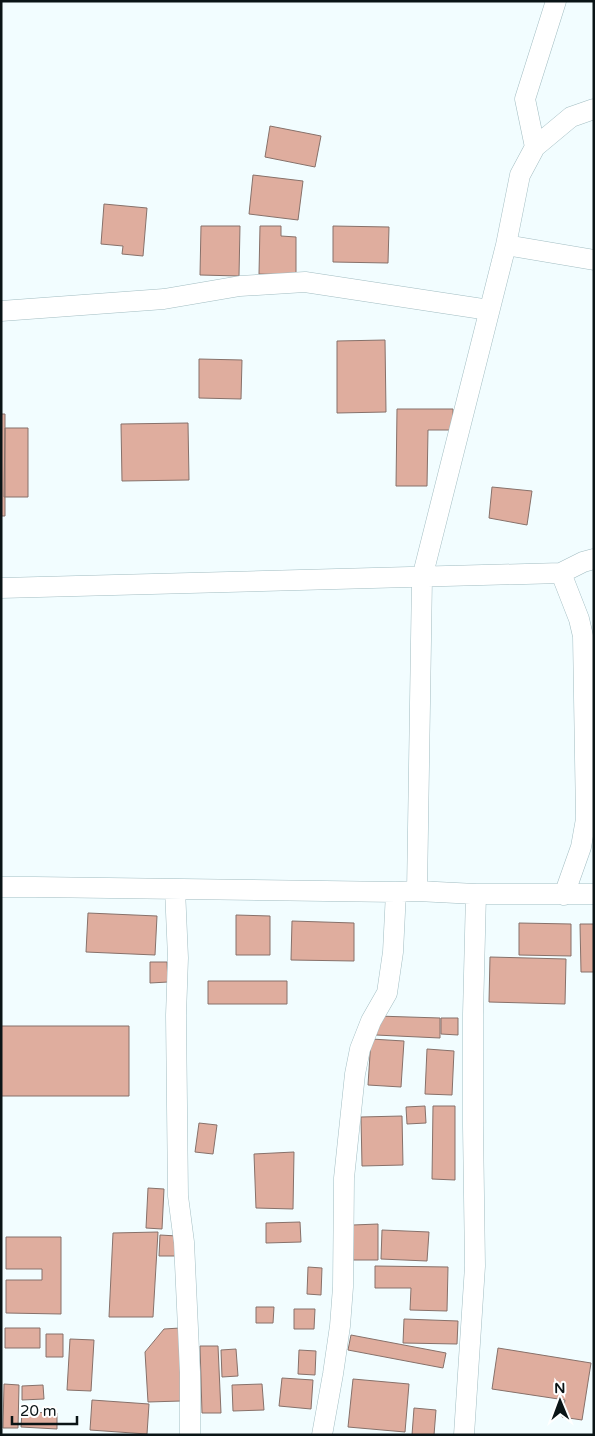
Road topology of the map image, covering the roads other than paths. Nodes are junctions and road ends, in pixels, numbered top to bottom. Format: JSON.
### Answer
{"nodes":[{"id":1,"x":556,"y":1,"type":"edge"},
{"id":2,"x":594,"y":109,"type":"edge"},
{"id":3,"x":535,"y":147,"type":"junction"},
{"id":4,"x":506,"y":245,"type":"junction"},
{"id":5,"x":594,"y":260,"type":"edge"},
{"id":6,"x":489,"y":310,"type":"junction"},
{"id":7,"x":1,"y":311,"type":"edge"},
{"id":8,"x":594,"y":559,"type":"edge"},
{"id":9,"x":561,"y":573,"type":"junction"},
{"id":10,"x":422,"y":578,"type":"junction"},
{"id":11,"x":1,"y":588,"type":"edge"},
{"id":12,"x":1,"y":887,"type":"edge"},
{"id":13,"x":175,"y":889,"type":"junction"},
{"id":14,"x":417,"y":891,"type":"junction"},
{"id":15,"x":396,"y":892,"type":"junction"},
{"id":16,"x":476,"y":894,"type":"junction"},
{"id":17,"x":564,"y":894,"type":"junction"},
{"id":18,"x":594,"y":894,"type":"edge"},
{"id":19,"x":190,"y":1435,"type":"edge"},
{"id":20,"x":322,"y":1435,"type":"edge"},
{"id":21,"x":464,"y":1435,"type":"edge"}],
"edges":[{"from":1,"to":3,"type":"street"},
{"from":2,"to":3,"type":"street"},
{"from":3,"to":4,"type":"street"},
{"from":4,"to":5,"type":"street"},
{"from":4,"to":6,"type":"street"},
{"from":6,"to":7,"type":"street"},
{"from":6,"to":10,"type":"street"},
{"from":8,"to":9,"type":"street"},
{"from":9,"to":10,"type":"street"},
{"from":9,"to":17,"type":"street"},
{"from":10,"to":11,"type":"street"},
{"from":10,"to":14,"type":"street"},
{"from":12,"to":13,"type":"street"},
{"from":13,"to":15,"type":"street"},
{"from":13,"to":19,"type":"street"},
{"from":14,"to":15,"type":"street"},
{"from":14,"to":16,"type":"street"},
{"from":15,"to":20,"type":"street"},
{"from":16,"to":17,"type":"street"},
{"from":16,"to":21,"type":"street"},
{"from":17,"to":18,"type":"street"}]}
